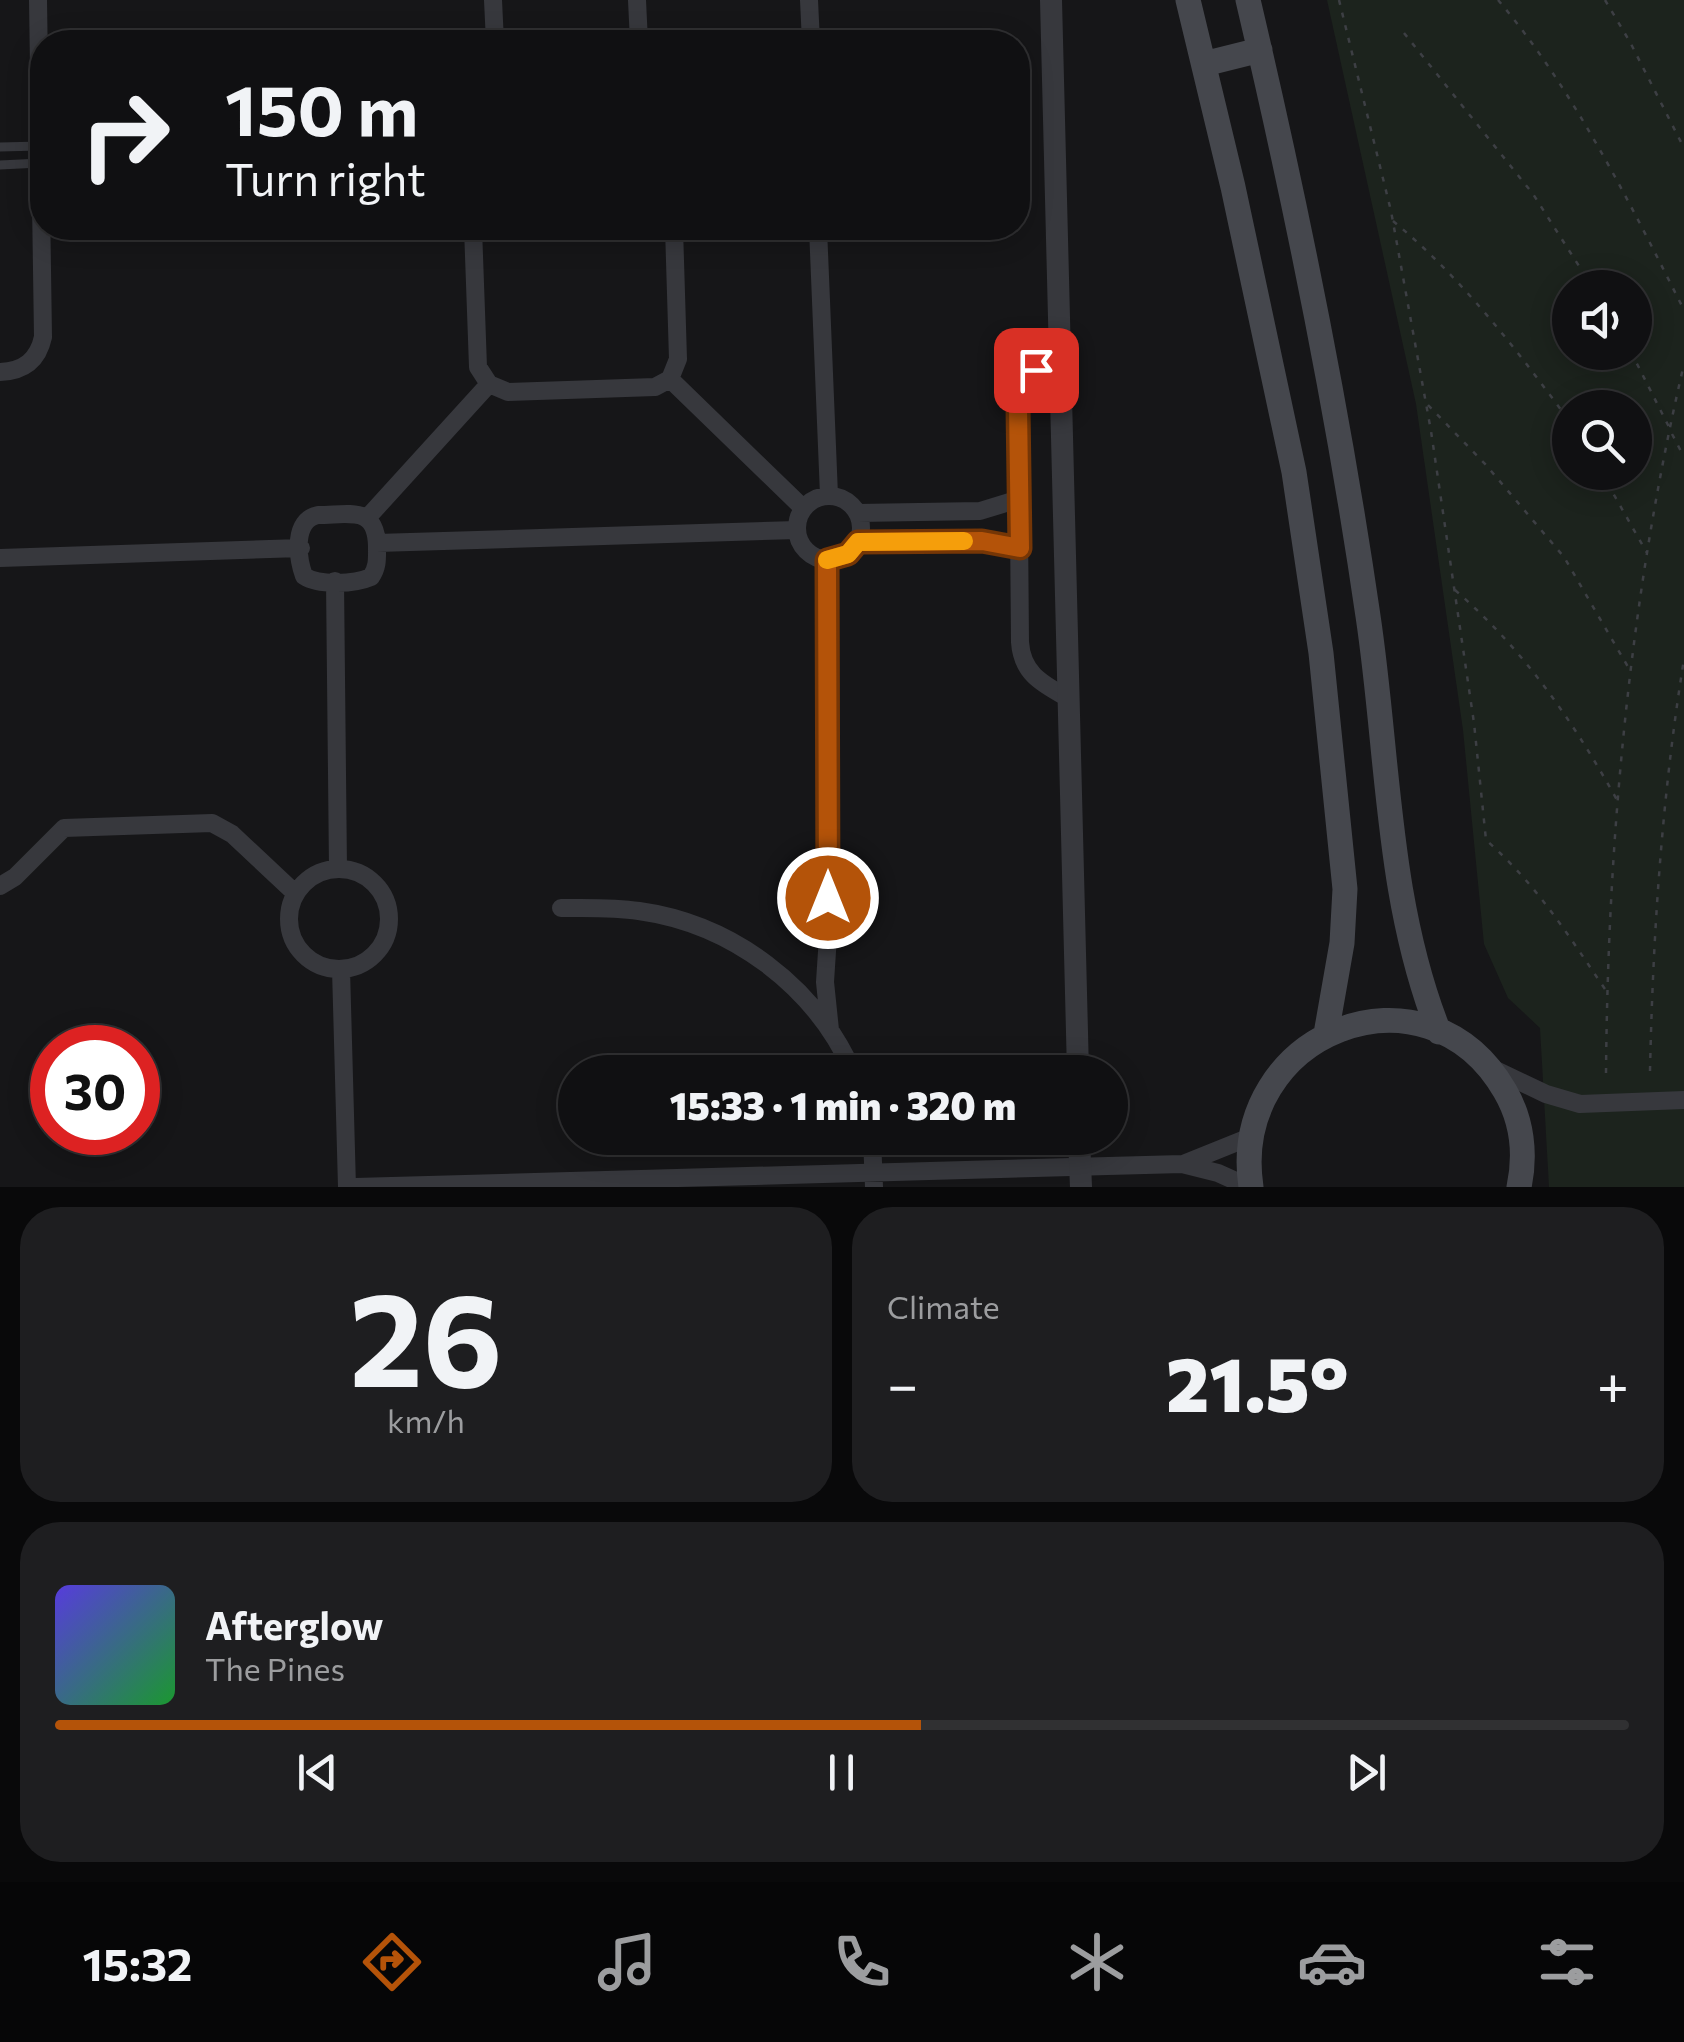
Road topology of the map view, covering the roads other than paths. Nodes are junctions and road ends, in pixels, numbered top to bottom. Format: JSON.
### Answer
{"nodes":[{"id":1,"x":38,"y":0,"type":"edge"},
{"id":2,"x":493,"y":0,"type":"edge"},
{"id":3,"x":638,"y":0,"type":"edge"},
{"id":4,"x":809,"y":0,"type":"edge"},
{"id":5,"x":1051,"y":0,"type":"edge"},
{"id":6,"x":1188,"y":0,"type":"edge"},
{"id":7,"x":1248,"y":0,"type":"edge"},
{"id":8,"x":38,"y":30,"type":"edge"},
{"id":9,"x":494,"y":30,"type":"edge"},
{"id":10,"x":639,"y":30,"type":"edge"},
{"id":11,"x":810,"y":30,"type":"edge"},
{"id":12,"x":1260,"y":50,"type":"junction"},
{"id":13,"x":1204,"y":64,"type":"junction"},
{"id":14,"x":0,"y":147,"type":"edge"},
{"id":15,"x":30,"y":153,"type":"edge"},
{"id":16,"x":30,"y":158,"type":"edge"},
{"id":17,"x":0,"y":165,"type":"edge"},
{"id":18,"x":41,"y":240,"type":"edge"},
{"id":19,"x":473,"y":240,"type":"edge"},
{"id":20,"x":674,"y":240,"type":"edge"},
{"id":21,"x":818,"y":240,"type":"edge"},
{"id":22,"x":1059,"y":344,"type":"junction"},
{"id":23,"x":0,"y":372,"type":"edge"},
{"id":24,"x":670,"y":379,"type":"junction"},
{"id":25,"x":489,"y":384,"type":"junction"},
{"id":26,"x":829,"y":495,"type":"junction"},
{"id":27,"x":1019,"y":499,"type":"junction"},
{"id":28,"x":803,"y":508,"type":"junction"},
{"id":29,"x":972,"y":511,"type":"junction"},
{"id":30,"x":858,"y":513,"type":"junction"},
{"id":31,"x":368,"y":518,"type":"junction"},
{"id":32,"x":796,"y":530,"type":"junction"},
{"id":33,"x":972,"y":541,"type":"junction"},
{"id":34,"x":858,"y":542,"type":"junction"},
{"id":35,"x":377,"y":543,"type":"junction"},
{"id":36,"x":300,"y":548,"type":"junction"},
{"id":37,"x":1020,"y":548,"type":"junction"},
{"id":38,"x":0,"y":558,"type":"edge"},
{"id":39,"x":827,"y":560,"type":"junction"},
{"id":40,"x":335,"y":581,"type":"junction"},
{"id":41,"x":1068,"y":698,"type":"junction"},
{"id":42,"x":338,"y":870,"type":"junction"},
{"id":43,"x":0,"y":886,"type":"edge"},
{"id":44,"x":296,"y":894,"type":"junction"},
{"id":45,"x":561,"y":908,"type":"dead end"},
{"id":46,"x":825,"y":966,"type":"junction"},
{"id":47,"x":341,"y":969,"type":"junction"},
{"id":48,"x":792,"y":985,"type":"junction"},
{"id":49,"x":830,"y":1030,"type":"junction"},
{"id":50,"x":1440,"y":1032,"type":"junction"},
{"id":51,"x":1326,"y":1034,"type":"junction"},
{"id":52,"x":843,"y":1055,"type":"edge"},
{"id":53,"x":1078,"y":1055,"type":"edge"},
{"id":54,"x":1487,"y":1066,"type":"junction"},
{"id":55,"x":1684,"y":1100,"type":"edge"},
{"id":56,"x":1250,"y":1136,"type":"junction"},
{"id":57,"x":1182,"y":1164,"type":"junction"},
{"id":58,"x":1080,"y":1176,"type":"edge"},
{"id":59,"x":875,"y":1179,"type":"edge"},
{"id":60,"x":347,"y":1187,"type":"edge"},
{"id":61,"x":355,"y":1187,"type":"edge"},
{"id":62,"x":1250,"y":1187,"type":"edge"},
{"id":63,"x":1520,"y":1187,"type":"edge"}],
"edges":[{"from":1,"to":8,"type":"street"},
{"from":2,"to":9,"type":"street"},
{"from":3,"to":10,"type":"street"},
{"from":4,"to":11,"type":"street"},
{"from":5,"to":22,"type":"street"},
{"from":6,"to":13,"type":"main road"},
{"from":7,"to":12,"type":"main road"},
{"from":12,"to":13,"type":"main road"},
{"from":12,"to":50,"type":"main road"},
{"from":13,"to":51,"type":"main road"},
{"from":14,"to":15,"type":"lane"},
{"from":16,"to":17,"type":"lane"},
{"from":18,"to":23,"type":"street"},
{"from":19,"to":25,"type":"street"},
{"from":20,"to":24,"type":"street"},
{"from":21,"to":26,"type":"street"},
{"from":22,"to":27,"type":"street"},
{"from":22,"to":41,"type":"street"},
{"from":24,"to":25,"type":"street"},
{"from":24,"to":28,"type":"street"},
{"from":25,"to":31,"type":"street"},
{"from":26,"to":28,"type":"street"},
{"from":26,"to":30,"type":"street"},
{"from":27,"to":29,"type":"street"},
{"from":27,"to":37,"type":"street"},
{"from":28,"to":32,"type":"street"},
{"from":29,"to":30,"type":"street"},
{"from":29,"to":33,"type":"street"},
{"from":30,"to":34,"type":"street"},
{"from":31,"to":35,"type":"street"},
{"from":31,"to":36,"type":"street"},
{"from":32,"to":35,"type":"street"},
{"from":32,"to":39,"type":"street"},
{"from":33,"to":34,"type":"street"},
{"from":33,"to":37,"type":"street"},
{"from":34,"to":39,"type":"street"},
{"from":35,"to":40,"type":"street"},
{"from":36,"to":38,"type":"street"},
{"from":36,"to":40,"type":"street"},
{"from":37,"to":41,"type":"street"},
{"from":39,"to":46,"type":"street"},
{"from":40,"to":42,"type":"street"},
{"from":41,"to":53,"type":"street"},
{"from":42,"to":44,"type":"street"},
{"from":42,"to":47,"type":"street"},
{"from":43,"to":44,"type":"street"},
{"from":44,"to":47,"type":"street"},
{"from":45,"to":48,"type":"street"},
{"from":46,"to":48,"type":"street"},
{"from":46,"to":49,"type":"street"},
{"from":47,"to":60,"type":"street"},
{"from":48,"to":49,"type":"street"},
{"from":49,"to":52,"type":"street"},
{"from":50,"to":51,"type":"main road"},
{"from":50,"to":54,"type":"main road"},
{"from":51,"to":56,"type":"main road"},
{"from":54,"to":55,"type":"street"},
{"from":54,"to":63,"type":"main road"},
{"from":56,"to":57,"type":"street"},
{"from":56,"to":62,"type":"main road"},
{"from":57,"to":58,"type":"street"},
{"from":57,"to":62,"type":"street"},
{"from":58,"to":59,"type":"street"},
{"from":59,"to":61,"type":"street"}]}
